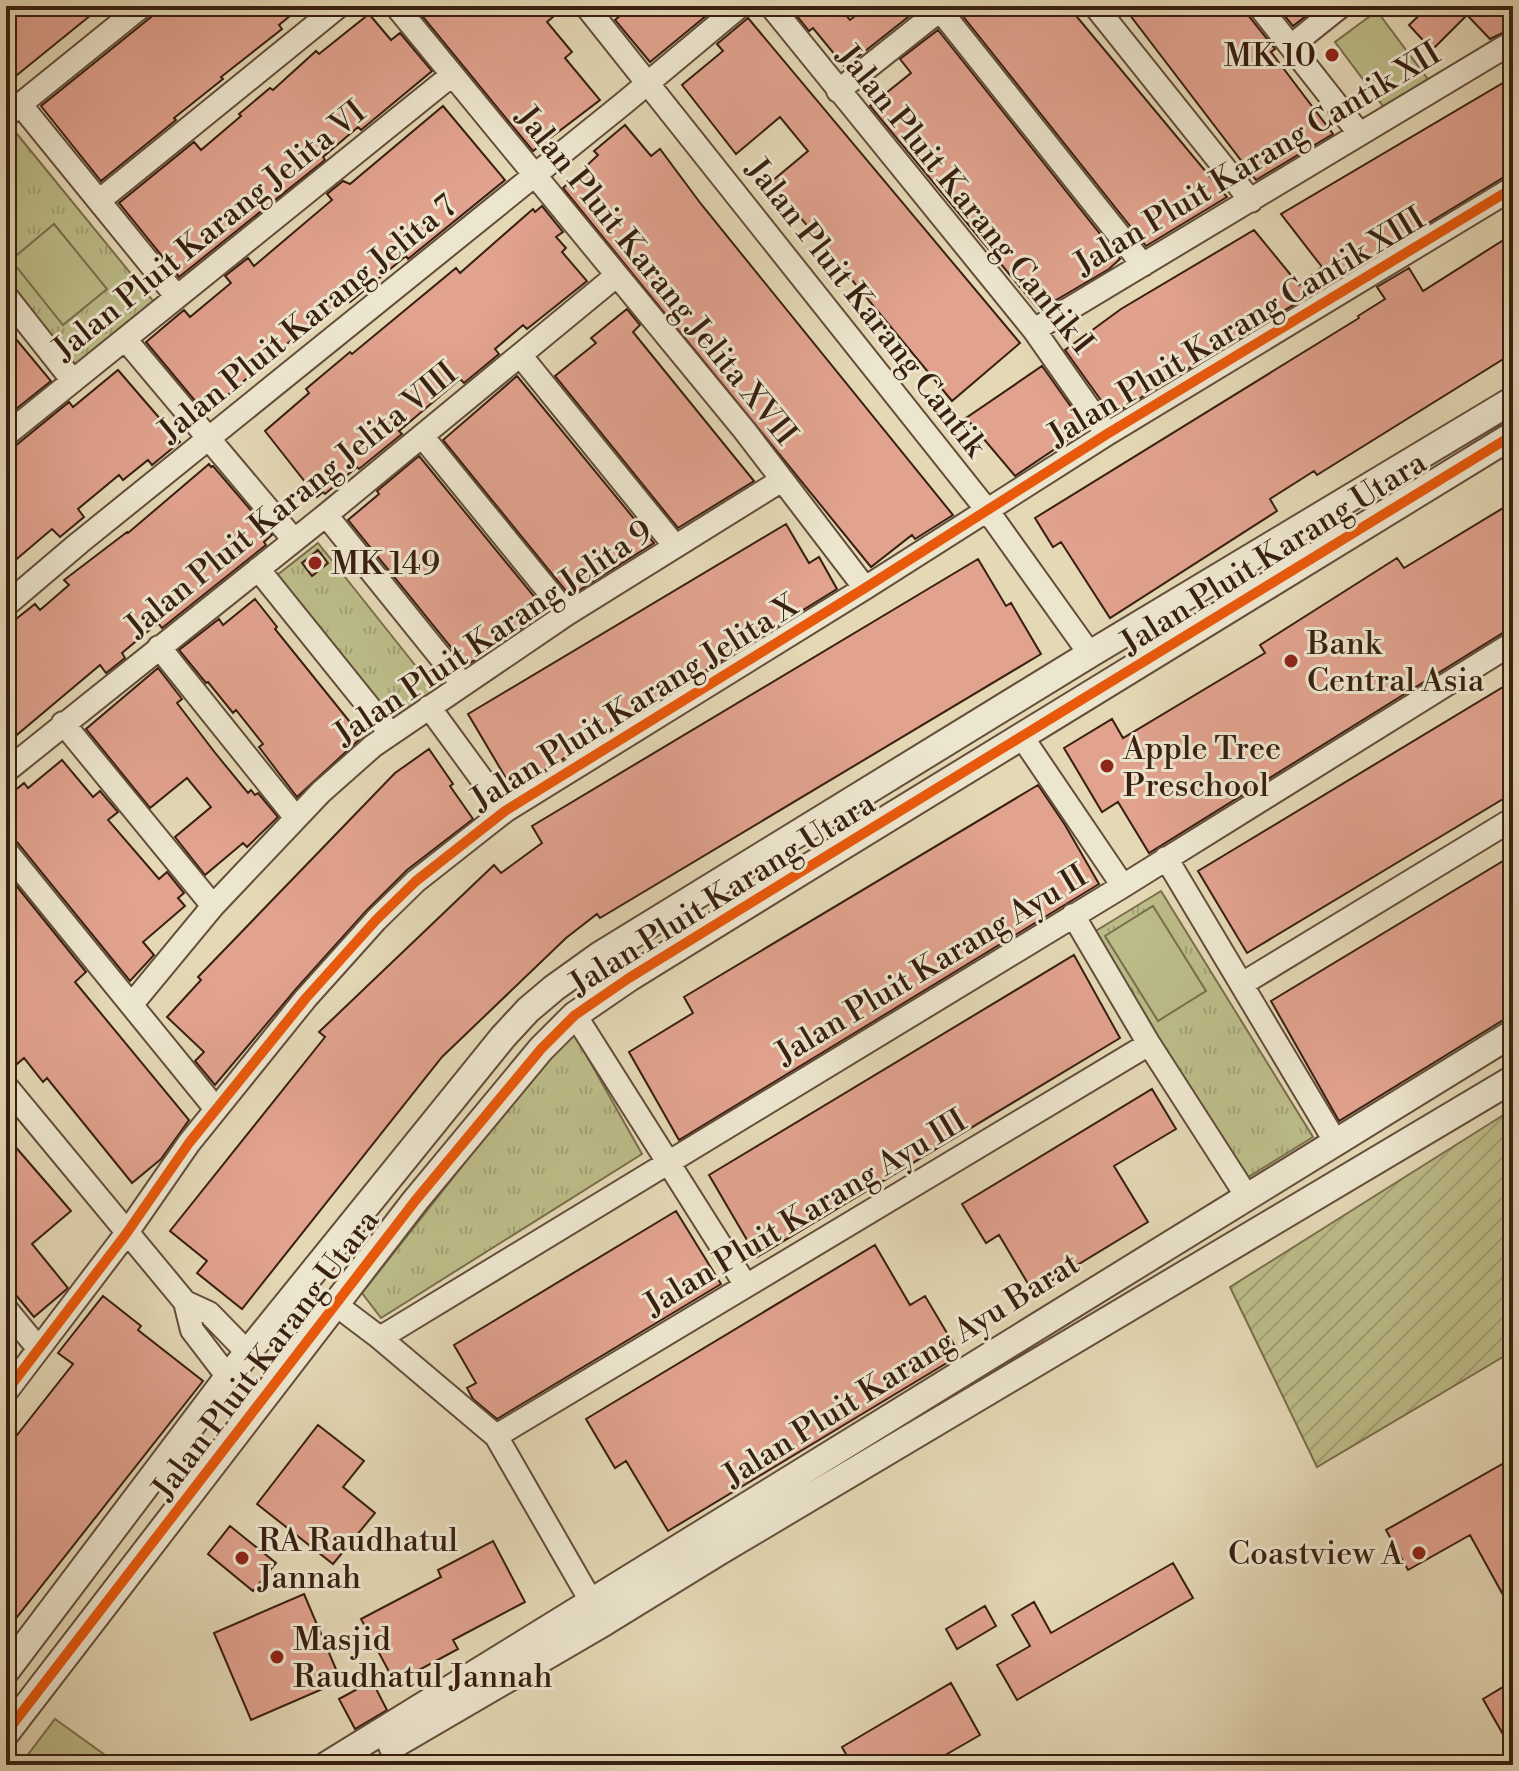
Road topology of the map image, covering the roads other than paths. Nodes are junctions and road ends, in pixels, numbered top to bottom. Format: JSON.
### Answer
{"nodes":[{"id":1,"x":142,"y":6,"type":"edge"},
{"id":2,"x":339,"y":6,"type":"edge"},
{"id":3,"x":396,"y":6,"type":"edge"},
{"id":4,"x":586,"y":6,"type":"edge"},
{"id":5,"x":740,"y":6,"type":"edge"},
{"id":6,"x":771,"y":6,"type":"edge"},
{"id":7,"x":1095,"y":6,"type":"edge"},
{"id":8,"x":1259,"y":6,"type":"edge"},
{"id":9,"x":1341,"y":6,"type":"edge"},
{"id":10,"x":942,"y":8,"type":"edge"},
{"id":11,"x":1513,"y":42,"type":"edge"},
{"id":12,"x":1291,"y":46,"type":"junction"},
{"id":13,"x":452,"y":75,"type":"junction"},
{"id":14,"x":649,"y":82,"type":"junction"},
{"id":15,"x":838,"y":91,"type":"junction"},
{"id":16,"x":13,"y":110,"type":"edge"},
{"id":17,"x":1359,"y":133,"type":"junction"},
{"id":18,"x":534,"y":174,"type":"junction"},
{"id":19,"x":1513,"y":188,"type":"edge"},
{"id":20,"x":100,"y":200,"type":"junction"},
{"id":21,"x":1251,"y":201,"type":"junction"},
{"id":22,"x":1143,"y":265,"type":"junction"},
{"id":23,"x":616,"y":276,"type":"junction"},
{"id":24,"x":6,"y":296,"type":"edge"},
{"id":25,"x":177,"y":297,"type":"junction"},
{"id":26,"x":1034,"y":330,"type":"junction"},
{"id":27,"x":125,"y":339,"type":"junction"},
{"id":28,"x":520,"y":355,"type":"junction"},
{"id":29,"x":73,"y":381,"type":"junction"},
{"id":30,"x":1513,"y":400,"type":"edge"},
{"id":31,"x":1107,"y":434,"type":"junction"},
{"id":32,"x":6,"y":435,"type":"edge"},
{"id":33,"x":1513,"y":435,"type":"edge"},
{"id":34,"x":422,"y":436,"type":"junction"},
{"id":35,"x":209,"y":440,"type":"junction"},
{"id":36,"x":782,"y":480,"type":"junction"},
{"id":37,"x":1360,"y":492,"type":"junction"},
{"id":38,"x":987,"y":510,"type":"junction"},
{"id":39,"x":326,"y":515,"type":"junction"},
{"id":40,"x":1376,"y":518,"type":"junction"},
{"id":41,"x":294,"y":540,"type":"junction"},
{"id":42,"x":675,"y":546,"type":"junction"},
{"id":43,"x":258,"y":569,"type":"junction"},
{"id":44,"x":865,"y":588,"type":"junction"},
{"id":45,"x":6,"y":605,"type":"edge"},
{"id":46,"x":567,"y":614,"type":"junction"},
{"id":47,"x":1513,"y":643,"type":"edge"},
{"id":48,"x":159,"y":647,"type":"junction"},
{"id":49,"x":1090,"y":654,"type":"junction"},
{"id":50,"x":463,"y":685,"type":"junction"},
{"id":51,"x":429,"y":707,"type":"junction"},
{"id":52,"x":63,"y":723,"type":"junction"},
{"id":53,"x":390,"y":733,"type":"junction"},
{"id":54,"x":1022,"y":737,"type":"junction"},
{"id":55,"x":6,"y":771,"type":"edge"},
{"id":56,"x":505,"y":811,"type":"junction"},
{"id":57,"x":296,"y":818,"type":"junction"},
{"id":58,"x":1513,"y":819,"type":"edge"},
{"id":59,"x":790,"y":839,"type":"junction"},
{"id":60,"x":6,"y":851,"type":"edge"},
{"id":61,"x":1166,"y":858,"type":"junction"},
{"id":62,"x":807,"y":868,"type":"junction"},
{"id":63,"x":1123,"y":886,"type":"junction"},
{"id":64,"x":213,"y":906,"type":"junction"},
{"id":65,"x":1073,"y":915,"type":"junction"},
{"id":66,"x":1242,"y":984,"type":"junction"},
{"id":67,"x":132,"y":1004,"type":"junction"},
{"id":68,"x":575,"y":1015,"type":"junction"},
{"id":69,"x":1513,"y":1033,"type":"edge"},
{"id":70,"x":1149,"y":1044,"type":"junction"},
{"id":71,"x":1513,"y":1079,"type":"edge"},
{"id":72,"x":6,"y":1086,"type":"edge"},
{"id":73,"x":216,"y":1109,"type":"junction"},
{"id":74,"x":1335,"y":1141,"type":"junction"},
{"id":75,"x":668,"y":1161,"type":"junction"},
{"id":76,"x":1246,"y":1195,"type":"junction"},
{"id":77,"x":1188,"y":1231,"type":"junction"},
{"id":78,"x":126,"y":1234,"type":"junction"},
{"id":79,"x":1150,"y":1254,"type":"junction"},
{"id":80,"x":1204,"y":1264,"type":"junction"},
{"id":81,"x":1125,"y":1271,"type":"junction"},
{"id":82,"x":745,"y":1284,"type":"junction"},
{"id":83,"x":1168,"y":1285,"type":"junction"},
{"id":84,"x":1141,"y":1300,"type":"junction"},
{"id":85,"x":185,"y":1302,"type":"junction"},
{"id":86,"x":335,"y":1304,"type":"junction"},
{"id":87,"x":6,"y":1309,"type":"edge"},
{"id":88,"x":380,"y":1338,"type":"junction"},
{"id":89,"x":38,"y":1348,"type":"junction"},
{"id":90,"x":248,"y":1353,"type":"junction"},
{"id":91,"x":228,"y":1377,"type":"junction"},
{"id":92,"x":6,"y":1392,"type":"edge"},
{"id":93,"x":496,"y":1436,"type":"junction"},
{"id":94,"x":153,"y":1477,"type":"junction"},
{"id":95,"x":160,"y":1533,"type":"junction"},
{"id":96,"x":598,"y":1613,"type":"junction"},
{"id":97,"x":6,"y":1671,"type":"edge"},
{"id":98,"x":6,"y":1733,"type":"edge"},
{"id":99,"x":327,"y":1765,"type":"edge"},
{"id":100,"x":360,"y":1765,"type":"edge"}],
"edges":[{"from":1,"to":16,"type":"street"},
{"from":2,"to":20,"type":"street"},
{"from":3,"to":13,"type":"street","name":"Jalan Pluit Karang Jelita XVII"},
{"from":4,"to":14,"type":"street","name":"Jalan Pluit Karang Cantik"},
{"from":5,"to":14,"type":"street","name":"Jalan Pluit Karang Jelita 7"},
{"from":6,"to":15,"type":"street","name":"Jalan Pluit Karang Cantik I"},
{"from":7,"to":21,"type":"street"},
{"from":8,"to":12,"type":"street"},
{"from":9,"to":12,"type":"street"},
{"from":10,"to":15,"type":"street"},
{"from":10,"to":22,"type":"street"},
{"from":11,"to":17,"type":"street","name":"Jalan Pluit Karang Cantik XII"},
{"from":12,"to":17,"type":"street"},
{"from":13,"to":18,"type":"street","name":"Jalan Pluit Karang Jelita XVII"},
{"from":13,"to":25,"type":"street","name":"Jalan Pluit Karang Jelita VI"},
{"from":14,"to":18,"type":"street","name":"Jalan Pluit Karang Jelita 7"},
{"from":14,"to":38,"type":"street","name":"Jalan Pluit Karang Cantik"},
{"from":15,"to":26,"type":"street","name":"Jalan Pluit Karang Cantik I"},
{"from":16,"to":20,"type":"street"},
{"from":17,"to":21,"type":"street","name":"Jalan Pluit Karang Cantik XII"},
{"from":18,"to":23,"type":"street","name":"Jalan Pluit Karang Jelita XVII"},
{"from":18,"to":35,"type":"street","name":"Jalan Pluit Karang Jelita 7"},
{"from":19,"to":31,"type":"street","name":"Jalan Pluit Karang Cantik XIII"},
{"from":20,"to":25,"type":"street"},
{"from":21,"to":22,"type":"street","name":"Jalan Pluit Karang Cantik XII"},
{"from":22,"to":26,"type":"street","name":"Jalan Pluit Karang Cantik XII"},
{"from":23,"to":28,"type":"street","name":"Jalan Pluit Karang Jelita VIII"},
{"from":23,"to":36,"type":"street","name":"Jalan Pluit Karang Jelita XVII"},
{"from":24,"to":29,"type":"street"},
{"from":25,"to":27,"type":"street","name":"Jalan Pluit Karang Jelita VI"},
{"from":26,"to":31,"type":"street","name":"Jalan Pluit Karang Cantik I"},
{"from":27,"to":29,"type":"street","name":"Jalan Pluit Karang Jelita VI"},
{"from":27,"to":35,"type":"street"},
{"from":28,"to":34,"type":"street","name":"Jalan Pluit Karang Jelita VIII"},
{"from":28,"to":42,"type":"street"},
{"from":29,"to":32,"type":"street","name":"Jalan Pluit Karang Jelita VI"},
{"from":30,"to":37,"type":"street","name":"Jalan Pluit Karang Utara"},
{"from":31,"to":38,"type":"street","name":"Jalan Pluit Karang Cantik XIII"},
{"from":33,"to":40,"type":"street","name":"Jalan Pluit Karang Utara"},
{"from":34,"to":39,"type":"street","name":"Jalan Pluit Karang Jelita VIII"},
{"from":34,"to":46,"type":"street"},
{"from":35,"to":41,"type":"street"},
{"from":35,"to":45,"type":"street","name":"Jalan Pluit Karang Jelita 7"},
{"from":36,"to":42,"type":"street","name":"Jalan Pluit Karang Jelita 9"},
{"from":36,"to":44,"type":"street","name":"Jalan Pluit Karang Jelita XVII"},
{"from":37,"to":40,"type":"street"},
{"from":37,"to":49,"type":"street","name":"Jalan Pluit Karang Utara"},
{"from":38,"to":44,"type":"street","name":"Jalan Pluit Karang Jelita X"},
{"from":38,"to":49,"type":"street","name":"Jalan Pluit Karang Cantik"},
{"from":39,"to":41,"type":"street","name":"Jalan Pluit Karang Jelita VIII"},
{"from":39,"to":50,"type":"street"},
{"from":40,"to":54,"type":"street","name":"Jalan Pluit Karang Utara"},
{"from":41,"to":43,"type":"street","name":"Jalan Pluit Karang Jelita VIII"},
{"from":42,"to":46,"type":"street","name":"Jalan Pluit Karang Jelita 9"},
{"from":43,"to":48,"type":"street","name":"Jalan Pluit Karang Jelita VIII"},
{"from":43,"to":53,"type":"street"},
{"from":44,"to":56,"type":"street","name":"Jalan Pluit Karang Jelita X"},
{"from":46,"to":50,"type":"street","name":"Jalan Pluit Karang Jelita 9"},
{"from":47,"to":61,"type":"street","name":"Jalan Pluit Karang Ayu II"},
{"from":48,"to":52,"type":"street","name":"Jalan Pluit Karang Jelita VIII"},
{"from":48,"to":57,"type":"street"},
{"from":49,"to":59,"type":"street","name":"Jalan Pluit Karang Utara"},
{"from":50,"to":51,"type":"street","name":"Jalan Pluit Karang Jelita 9"},
{"from":51,"to":53,"type":"street","name":"Jalan Pluit Karang Jelita 9"},
{"from":51,"to":56,"type":"street"},
{"from":52,"to":55,"type":"street","name":"Jalan Pluit Karang Jelita VIII"},
{"from":52,"to":64,"type":"street"},
{"from":53,"to":57,"type":"street","name":"Jalan Pluit Karang Jelita 9"},
{"from":54,"to":62,"type":"street","name":"Jalan Pluit Karang Utara"},
{"from":54,"to":63,"type":"street"},
{"from":56,"to":73,"type":"street","name":"Jalan Pluit Karang Jelita X"},
{"from":57,"to":64,"type":"street","name":"Jalan Pluit Karang Jelita 9"},
{"from":58,"to":66,"type":"street"},
{"from":59,"to":62,"type":"street"},
{"from":59,"to":90,"type":"street","name":"Jalan Pluit Karang Utara"},
{"from":60,"to":67,"type":"street"},
{"from":61,"to":63,"type":"street","name":"Jalan Pluit Karang Ayu II"},
{"from":61,"to":66,"type":"street"},
{"from":62,"to":68,"type":"street","name":"Jalan Pluit Karang Utara"},
{"from":63,"to":65,"type":"street","name":"Jalan Pluit Karang Ayu II"},
{"from":64,"to":67,"type":"street","name":"Jalan Pluit Karang Jelita 9"},
{"from":65,"to":70,"type":"street"},
{"from":65,"to":75,"type":"street","name":"Jalan Pluit Karang Ayu II"},
{"from":66,"to":74,"type":"street"},
{"from":67,"to":73,"type":"street"},
{"from":68,"to":75,"type":"street"},
{"from":68,"to":86,"type":"street","name":"Jalan Pluit Karang Utara"},
{"from":69,"to":74,"type":"street","name":"Jalan Pluit Karang Ayu Barat"},
{"from":70,"to":76,"type":"street"},
{"from":70,"to":82,"type":"street","name":"Jalan Pluit Karang Ayu III"},
{"from":71,"to":80,"type":"street","name":"Jalan Pluit Karang Ayu Barat"},
{"from":72,"to":78,"type":"street"},
{"from":73,"to":78,"type":"street","name":"Jalan Pluit Karang Jelita X"},
{"from":74,"to":76,"type":"street","name":"Jalan Pluit Karang Ayu Barat"},
{"from":75,"to":82,"type":"street"},
{"from":75,"to":88,"type":"street","name":"Jalan Pluit Karang Ayu II"},
{"from":76,"to":77,"type":"street","name":"Jalan Pluit Karang Ayu Barat"},
{"from":77,"to":79,"type":"street","name":"Jalan Pluit Karang Ayu Barat"},
{"from":77,"to":80,"type":"street"},
{"from":78,"to":85,"type":"street"},
{"from":78,"to":89,"type":"street","name":"Jalan Pluit Karang Jelita X"},
{"from":79,"to":81,"type":"street","name":"Jalan Pluit Karang Ayu Barat"},
{"from":79,"to":83,"type":"street"},
{"from":80,"to":83,"type":"street","name":"Jalan Pluit Karang Ayu Barat"},
{"from":81,"to":84,"type":"street"},
{"from":81,"to":96,"type":"street","name":"Jalan Pluit Karang Ayu Barat"},
{"from":82,"to":93,"type":"street","name":"Jalan Pluit Karang Ayu III"},
{"from":83,"to":84,"type":"street","name":"Jalan Pluit Karang Ayu Barat"},
{"from":84,"to":96,"type":"street","name":"Jalan Pluit Karang Ayu Barat"},
{"from":85,"to":90,"type":"street"},
{"from":85,"to":91,"type":"street"},
{"from":86,"to":88,"type":"street"},
{"from":86,"to":95,"type":"street","name":"Jalan Pluit Karang Utara"},
{"from":87,"to":89,"type":"street"},
{"from":88,"to":93,"type":"street"},
{"from":89,"to":92,"type":"street","name":"Jalan Pluit Karang Jelita X"},
{"from":90,"to":91,"type":"street","name":"Jalan Pluit Karang Utara"},
{"from":91,"to":94,"type":"street","name":"Jalan Pluit Karang Utara"},
{"from":93,"to":96,"type":"street"},
{"from":94,"to":95,"type":"street"},
{"from":94,"to":97,"type":"street","name":"Jalan Pluit Karang Utara"},
{"from":95,"to":98,"type":"street","name":"Jalan Pluit Karang Utara"},
{"from":96,"to":99,"type":"street","name":"Jalan Pluit Karang Ayu Barat"},
{"from":96,"to":100,"type":"street","name":"Jalan Pluit Karang Ayu Barat"}]}
